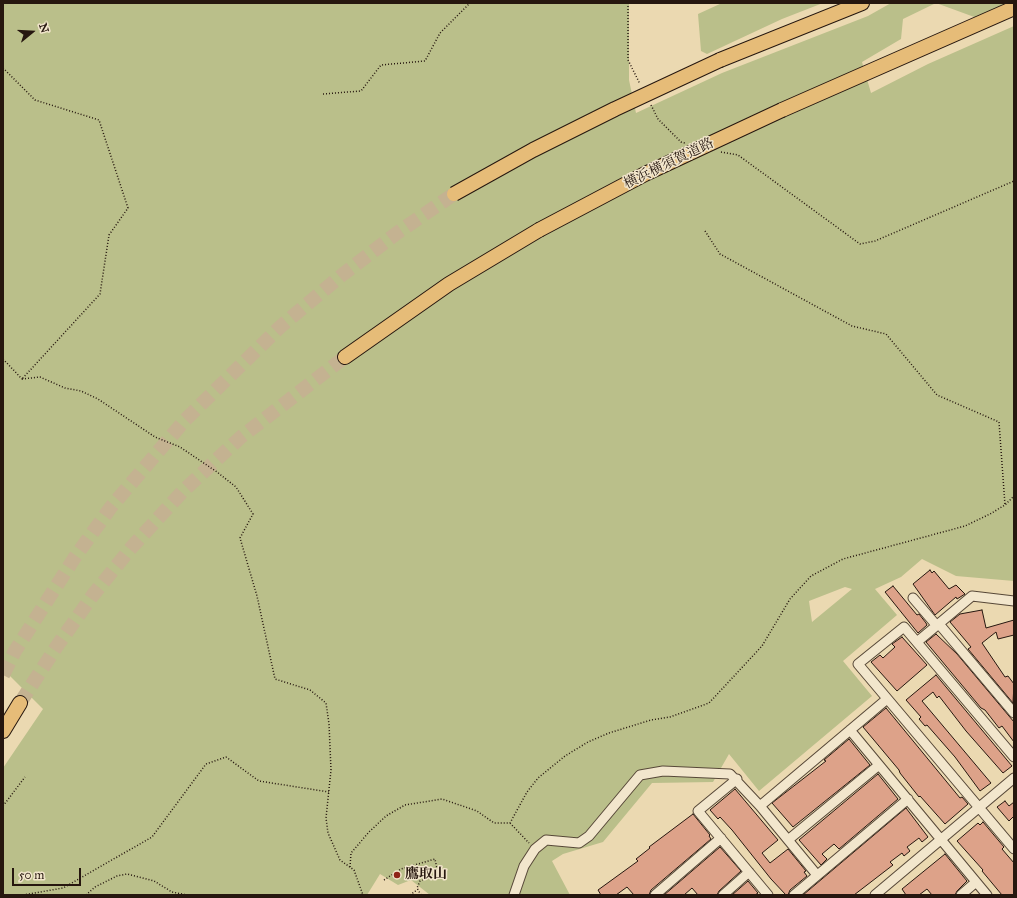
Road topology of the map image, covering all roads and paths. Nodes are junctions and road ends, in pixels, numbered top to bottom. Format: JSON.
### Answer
{"nodes":[{"id":1,"x":470,"y":3,"type":"edge"},
{"id":2,"x":628,"y":3,"type":"edge"},
{"id":3,"x":862,"y":3,"type":"edge"},
{"id":4,"x":1014,"y":8,"type":"edge"},
{"id":5,"x":3,"y":68,"type":"edge"},
{"id":6,"x":642,"y":86,"type":"dead end"},
{"id":7,"x":323,"y":94,"type":"dead end"},
{"id":8,"x":648,"y":99,"type":"dead end"},
{"id":9,"x":688,"y":144,"type":"dead end"},
{"id":10,"x":716,"y":150,"type":"dead end"},
{"id":11,"x":1014,"y":181,"type":"edge"},
{"id":12,"x":454,"y":194,"type":"tunnel mouth"},
{"id":13,"x":705,"y":231,"type":"dead end"},
{"id":14,"x":345,"y":357,"type":"tunnel mouth"},
{"id":15,"x":3,"y":359,"type":"edge"},
{"id":16,"x":22,"y":379,"type":"junction"},
{"id":17,"x":1014,"y":496,"type":"edge"},
{"id":18,"x":1005,"y":505,"type":"junction"},
{"id":19,"x":913,"y":598,"type":"dead end"},
{"id":20,"x":1014,"y":601,"type":"edge"},
{"id":21,"x":938,"y":625,"type":"junction"},
{"id":22,"x":917,"y":642,"type":"junction"},
{"id":23,"x":887,"y":699,"type":"junction"},
{"id":24,"x":20,"y":703,"type":"tunnel mouth"},
{"id":25,"x":1014,"y":713,"type":"edge"},
{"id":26,"x":850,"y":730,"type":"junction"},
{"id":27,"x":3,"y":731,"type":"edge"},
{"id":28,"x":1014,"y":757,"type":"edge"},
{"id":29,"x":879,"y":765,"type":"junction"},
{"id":30,"x":25,"y":777,"type":"dead end"},
{"id":31,"x":734,"y":777,"type":"junction"},
{"id":32,"x":1014,"y":778,"type":"edge"},
{"id":33,"x":329,"y":792,"type":"junction"},
{"id":34,"x":908,"y":799,"type":"junction"},
{"id":35,"x":3,"y":806,"type":"edge"},
{"id":36,"x":760,"y":806,"type":"junction"},
{"id":37,"x":980,"y":808,"type":"junction"},
{"id":38,"x":510,"y":823,"type":"junction"},
{"id":39,"x":721,"y":838,"type":"junction"},
{"id":40,"x":941,"y":839,"type":"junction"},
{"id":41,"x":788,"y":840,"type":"junction"},
{"id":42,"x":535,"y":849,"type":"junction"},
{"id":43,"x":1014,"y":849,"type":"edge"},
{"id":44,"x":350,"y":867,"type":"junction"},
{"id":45,"x":749,"y":872,"type":"junction"},
{"id":46,"x":817,"y":875,"type":"junction"},
{"id":47,"x":384,"y":880,"type":"dead end"},
{"id":48,"x":976,"y":882,"type":"junction"},
{"id":49,"x":417,"y":890,"type":"junction"},
{"id":50,"x":23,"y":895,"type":"edge"},
{"id":51,"x":86,"y":895,"type":"edge"},
{"id":52,"x":187,"y":895,"type":"edge"},
{"id":53,"x":363,"y":895,"type":"edge"},
{"id":54,"x":410,"y":895,"type":"edge"},
{"id":55,"x":421,"y":895,"type":"edge"},
{"id":56,"x":514,"y":895,"type":"edge"},
{"id":57,"x":655,"y":895,"type":"edge"},
{"id":58,"x":723,"y":895,"type":"edge"},
{"id":59,"x":768,"y":895,"type":"edge"},
{"id":60,"x":794,"y":895,"type":"edge"},
{"id":61,"x":875,"y":895,"type":"edge"},
{"id":62,"x":961,"y":895,"type":"edge"},
{"id":63,"x":987,"y":895,"type":"edge"}],
"edges":[{"from":1,"to":7,"type":"path"},
{"from":2,"to":6,"type":"path"},
{"from":3,"to":12,"type":"highway","bridge":true},
{"from":4,"to":14,"type":"highway","name":"横浜横須賀道路","bridge":true},
{"from":5,"to":16,"type":"path"},
{"from":8,"to":9,"type":"path"},
{"from":10,"to":11,"type":"path"},
{"from":13,"to":18,"type":"path"},
{"from":15,"to":16,"type":"path"},
{"from":16,"to":33,"type":"path"},
{"from":17,"to":18,"type":"path"},
{"from":18,"to":38,"type":"path"},
{"from":19,"to":21,"type":"street"},
{"from":20,"to":21,"type":"street"},
{"from":21,"to":22,"type":"street"},
{"from":21,"to":25,"type":"street"},
{"from":22,"to":23,"type":"street"},
{"from":22,"to":28,"type":"street"},
{"from":23,"to":26,"type":"street"},
{"from":23,"to":37,"type":"street"},
{"from":24,"to":27,"type":"highway"},
{"from":26,"to":29,"type":"street"},
{"from":26,"to":36,"type":"street"},
{"from":29,"to":34,"type":"street"},
{"from":29,"to":41,"type":"street"},
{"from":30,"to":35,"type":"path"},
{"from":31,"to":36,"type":"street"},
{"from":31,"to":39,"type":"street"},
{"from":31,"to":42,"type":"street"},
{"from":32,"to":37,"type":"street"},
{"from":33,"to":44,"type":"path"},
{"from":33,"to":50,"type":"path"},
{"from":34,"to":40,"type":"street"},
{"from":34,"to":46,"type":"street"},
{"from":36,"to":41,"type":"street"},
{"from":37,"to":40,"type":"street"},
{"from":37,"to":43,"type":"street"},
{"from":38,"to":42,"type":"path"},
{"from":38,"to":44,"type":"path"},
{"from":39,"to":45,"type":"street"},
{"from":39,"to":57,"type":"street"},
{"from":40,"to":48,"type":"street"},
{"from":40,"to":61,"type":"street"},
{"from":41,"to":46,"type":"street"},
{"from":42,"to":56,"type":"street"},
{"from":44,"to":53,"type":"path"},
{"from":45,"to":58,"type":"street"},
{"from":45,"to":59,"type":"street"},
{"from":46,"to":60,"type":"street"},
{"from":47,"to":49,"type":"path"},
{"from":48,"to":62,"type":"street"},
{"from":48,"to":63,"type":"street"},
{"from":49,"to":54,"type":"path"},
{"from":49,"to":55,"type":"path"},
{"from":51,"to":52,"type":"path"}]}
